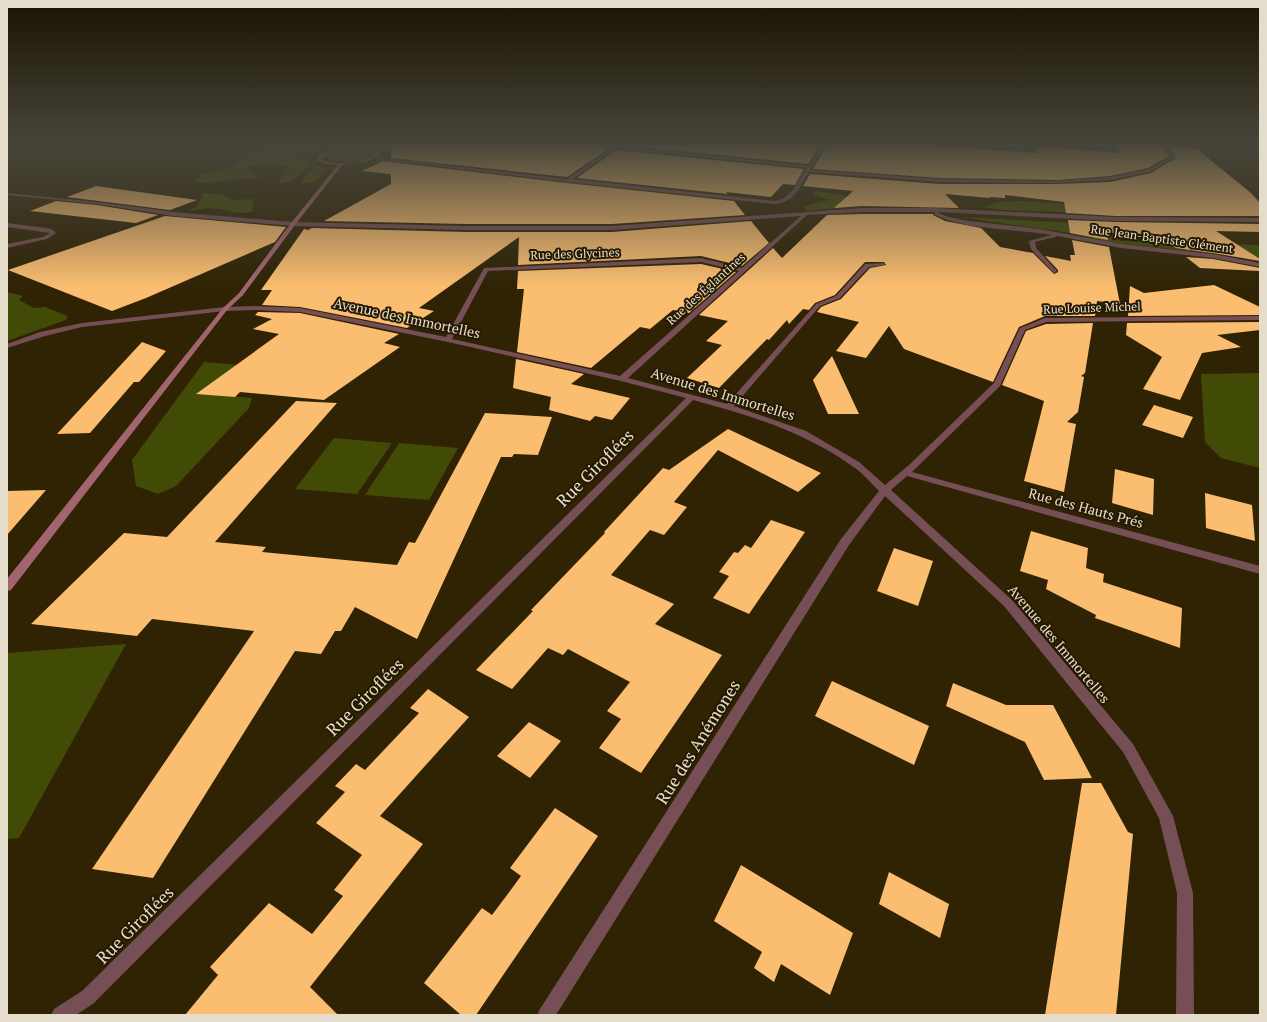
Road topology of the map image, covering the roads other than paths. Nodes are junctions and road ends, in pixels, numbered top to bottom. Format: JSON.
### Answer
{"nodes":[{"id":1,"x":318,"y":193,"type":"edge"},
{"id":2,"x":680,"y":193,"type":"edge"},
{"id":3,"x":794,"y":193,"type":"edge"},
{"id":4,"x":7,"y":194,"type":"edge"},
{"id":5,"x":780,"y":203,"type":"junction"},
{"id":6,"x":933,"y":210,"type":"junction"},
{"id":7,"x":805,"y":215,"type":"junction"},
{"id":8,"x":781,"y":217,"type":"junction"},
{"id":9,"x":1260,"y":220,"type":"edge"},
{"id":10,"x":293,"y":224,"type":"junction"},
{"id":11,"x":7,"y":225,"type":"edge"},
{"id":12,"x":1061,"y":234,"type":"junction"},
{"id":13,"x":7,"y":246,"type":"edge"},
{"id":14,"x":882,"y":264,"type":"dead end"},
{"id":15,"x":1260,"y":265,"type":"edge"},
{"id":16,"x":744,"y":270,"type":"junction"},
{"id":17,"x":1054,"y":271,"type":"dead end"},
{"id":18,"x":224,"y":310,"type":"junction"},
{"id":19,"x":1260,"y":318,"type":"edge"},
{"id":20,"x":448,"y":340,"type":"junction"},
{"id":21,"x":7,"y":346,"type":"edge"},
{"id":22,"x":622,"y":379,"type":"junction"},
{"id":23,"x":691,"y":398,"type":"junction"},
{"id":24,"x":729,"y":407,"type":"junction"},
{"id":25,"x":905,"y":473,"type":"junction"},
{"id":26,"x":884,"y":491,"type":"junction"},
{"id":27,"x":1260,"y":570,"type":"edge"},
{"id":28,"x":7,"y":587,"type":"edge"},
{"id":29,"x":60,"y":1015,"type":"edge"},
{"id":30,"x":546,"y":1015,"type":"edge"},
{"id":31,"x":1185,"y":1015,"type":"edge"}],
"edges":[{"from":1,"to":10,"type":"street"},
{"from":2,"to":5,"type":"street"},
{"from":3,"to":5,"type":"street"},
{"from":4,"to":10,"type":"street"},
{"from":5,"to":8,"type":"street"},
{"from":6,"to":7,"type":"street"},
{"from":6,"to":9,"type":"street"},
{"from":6,"to":12,"type":"street","name":"Rue Jean-Baptiste Clément"},
{"from":7,"to":8,"type":"street"},
{"from":7,"to":16,"type":"street","name":"Rue des Églantines"},
{"from":8,"to":10,"type":"street"},
{"from":10,"to":18,"type":"street"},
{"from":11,"to":13,"type":"street"},
{"from":12,"to":15,"type":"street","name":"Rue Jean-Baptiste Clément"},
{"from":12,"to":17,"type":"street","name":"Rue Jean-Baptiste Clément"},
{"from":14,"to":24,"type":"street"},
{"from":16,"to":20,"type":"street","name":"Rue des Glycines"},
{"from":16,"to":22,"type":"street","name":"Rue des Églantines"},
{"from":18,"to":20,"type":"street","name":"Avenue des Immortelles"},
{"from":18,"to":21,"type":"street","name":"Avenue des Immortelles"},
{"from":18,"to":28,"type":"street"},
{"from":19,"to":25,"type":"street","name":"Rue Louise Michel"},
{"from":20,"to":22,"type":"street","name":"Avenue des Immortelles"},
{"from":22,"to":23,"type":"street","name":"Avenue des Immortelles"},
{"from":23,"to":24,"type":"street","name":"Avenue des Immortelles"},
{"from":23,"to":29,"type":"street","name":"Rue Giroflées"},
{"from":24,"to":26,"type":"street","name":"Avenue des Immortelles"},
{"from":25,"to":26,"type":"street","name":"Rue Louise Michel"},
{"from":25,"to":27,"type":"street","name":"Rue des Hauts Prés"},
{"from":26,"to":30,"type":"street","name":"Rue des Anémones"},
{"from":26,"to":31,"type":"street","name":"Avenue des Immortelles"}]}
